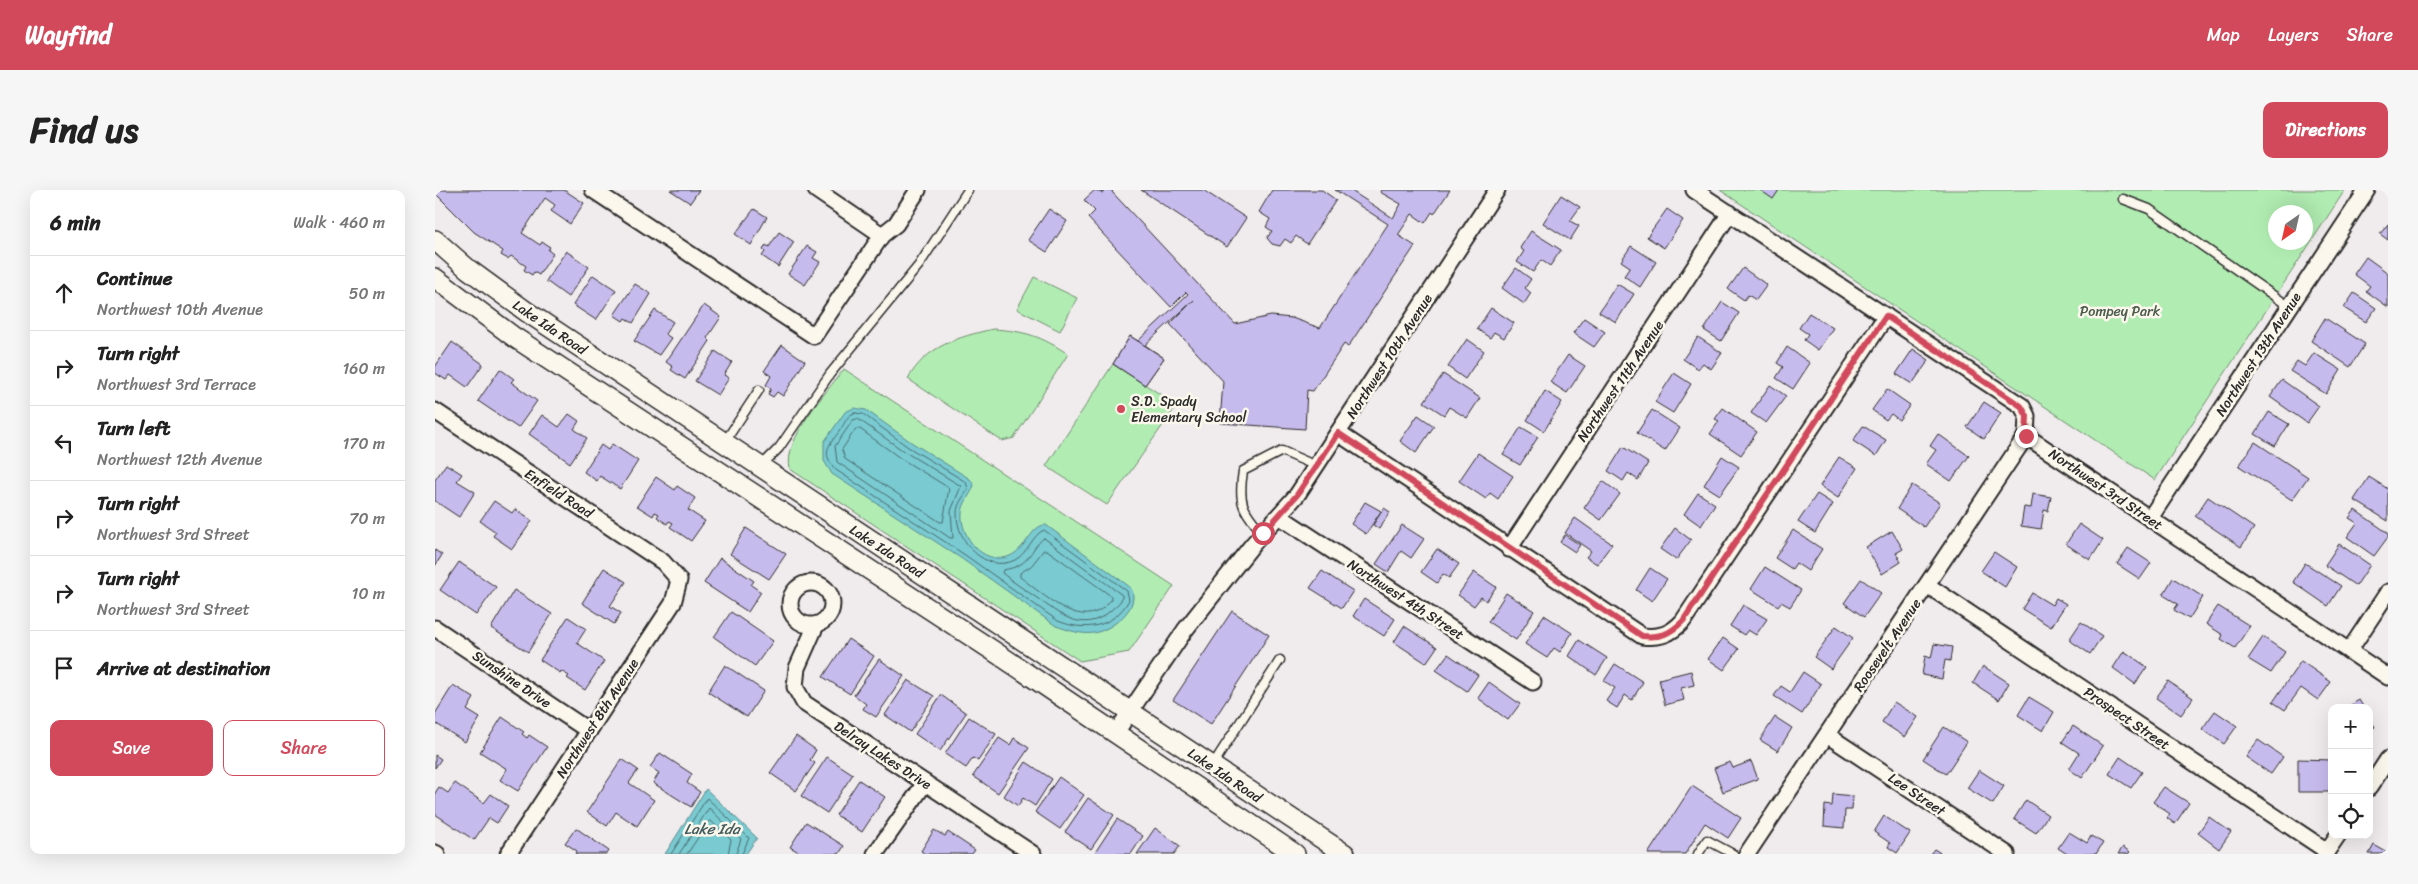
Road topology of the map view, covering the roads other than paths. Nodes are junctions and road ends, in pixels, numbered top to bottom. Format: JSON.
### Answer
{"nodes":[{"id":1,"x":593,"y":190,"type":"edge"},
{"id":2,"x":816,"y":190,"type":"edge"},
{"id":3,"x":918,"y":190,"type":"edge"},
{"id":4,"x":968,"y":190,"type":"edge"},
{"id":5,"x":1497,"y":190,"type":"edge"},
{"id":6,"x":1694,"y":190,"type":"edge"},
{"id":7,"x":2367,"y":190,"type":"edge"},
{"id":8,"x":2123,"y":199,"type":"dead end"},
{"id":9,"x":1731,"y":213,"type":"junction"},
{"id":10,"x":882,"y":235,"type":"junction"},
{"id":11,"x":435,"y":240,"type":"edge"},
{"id":12,"x":435,"y":278,"type":"edge"},
{"id":13,"x":503,"y":296,"type":"junction"},
{"id":14,"x":2289,"y":307,"type":"junction"},
{"id":15,"x":1886,"y":316,"type":"junction"},
{"id":16,"x":487,"y":318,"type":"junction"},
{"id":17,"x":759,"y":390,"type":"dead end"},
{"id":18,"x":435,"y":411,"type":"edge"},
{"id":19,"x":1338,"y":433,"type":"junction"},
{"id":20,"x":2026,"y":436,"type":"junction"},
{"id":21,"x":724,"y":443,"type":"junction"},
{"id":22,"x":1316,"y":466,"type":"junction"},
{"id":23,"x":760,"y":467,"type":"junction"},
{"id":24,"x":712,"y":468,"type":"junction"},
{"id":25,"x":1279,"y":516,"type":"junction"},
{"id":26,"x":2150,"y":518,"type":"junction"},
{"id":27,"x":1263,"y":533,"type":"junction"},
{"id":28,"x":1509,"y":549,"type":"junction"},
{"id":29,"x":679,"y":580,"type":"joint"},
{"id":30,"x":1927,"y":585,"type":"junction"},
{"id":31,"x":2388,"y":592,"type":"edge"},
{"id":32,"x":816,"y":625,"type":"dead end"},
{"id":33,"x":435,"y":628,"type":"edge"},
{"id":34,"x":2349,"y":651,"type":"junction"},
{"id":35,"x":1280,"y":660,"type":"dead end"},
{"id":36,"x":2388,"y":677,"type":"edge"},
{"id":37,"x":1533,"y":682,"type":"dead end"},
{"id":38,"x":1129,"y":711,"type":"junction"},
{"id":39,"x":589,"y":730,"type":"junction"},
{"id":40,"x":1115,"y":734,"type":"junction"},
{"id":41,"x":1827,"y":734,"type":"junction"},
{"id":42,"x":2388,"y":759,"type":"edge"},
{"id":43,"x":1212,"y":766,"type":"junction"},
{"id":44,"x":2373,"y":782,"type":"edge"},
{"id":45,"x":925,"y":783,"type":"junction"},
{"id":46,"x":2335,"y":839,"type":"edge"},
{"id":47,"x":2326,"y":853,"type":"edge"},
{"id":48,"x":508,"y":854,"type":"edge"},
{"id":49,"x":875,"y":854,"type":"edge"},
{"id":50,"x":1033,"y":854,"type":"edge"},
{"id":51,"x":1295,"y":854,"type":"edge"},
{"id":52,"x":1345,"y":854,"type":"edge"},
{"id":53,"x":1698,"y":854,"type":"edge"},
{"id":54,"x":1733,"y":854,"type":"edge"},
{"id":55,"x":1747,"y":854,"type":"edge"},
{"id":56,"x":2007,"y":854,"type":"edge"}],
"edges":[{"from":1,"to":10,"type":"street"},
{"from":2,"to":10,"type":"street"},
{"from":3,"to":10,"type":"street"},
{"from":4,"to":23,"type":"lane"},
{"from":5,"to":19,"type":"street","name":"Northwest 10th Avenue"},
{"from":6,"to":9,"type":"street"},
{"from":7,"to":14,"type":"street","name":"Northwest 13th Avenue"},
{"from":8,"to":14,"type":"lane"},
{"from":9,"to":15,"type":"street"},
{"from":9,"to":28,"type":"street","name":"Northwest 11th Avenue"},
{"from":11,"to":13,"type":"street","name":"Lake Ida Road"},
{"from":12,"to":16,"type":"street","name":"Lake Ida Road"},
{"from":13,"to":16,"type":"street"},
{"from":13,"to":21,"type":"street","name":"Lake Ida Road"},
{"from":14,"to":26,"type":"street","name":"Northwest 13th Avenue"},
{"from":15,"to":20,"type":"street"},
{"from":15,"to":28,"type":"street"},
{"from":16,"to":24,"type":"street","name":"Lake Ida Road"},
{"from":17,"to":21,"type":"lane"},
{"from":18,"to":29,"type":"street","name":"Enfield Road"},
{"from":19,"to":22,"type":"street","name":"Northwest 10th Avenue"},
{"from":19,"to":28,"type":"street"},
{"from":20,"to":26,"type":"street","name":"Northwest 3rd Street"},
{"from":20,"to":30,"type":"street","name":"Roosevelt Avenue"},
{"from":21,"to":23,"type":"street","name":"Lake Ida Road"},
{"from":22,"to":25,"type":"street","name":"Northwest 10th Avenue"},
{"from":22,"to":27,"type":"lane"},
{"from":23,"to":24,"type":"street"},
{"from":23,"to":38,"type":"street","name":"Lake Ida Road"},
{"from":24,"to":40,"type":"street","name":"Lake Ida Road"},
{"from":25,"to":27,"type":"street","name":"Northwest 10th Avenue"},
{"from":25,"to":37,"type":"street","name":"Northwest 4th Street"},
{"from":26,"to":34,"type":"street","name":"Northwest 3rd Street"},
{"from":27,"to":38,"type":"street","name":"Northwest 10th Avenue"},
{"from":29,"to":39,"type":"street","name":"Northwest 8th Avenue"},
{"from":30,"to":41,"type":"street","name":"Roosevelt Avenue"},
{"from":30,"to":47,"type":"street","name":"Prospect Street"},
{"from":31,"to":34,"type":"street"},
{"from":32,"to":45,"type":"street","name":"Delray Lakes Drive"},
{"from":33,"to":39,"type":"street","name":"Sunshine Drive"},
{"from":34,"to":36,"type":"street","name":"Northwest 3rd Street"},
{"from":35,"to":43,"type":"lane"},
{"from":38,"to":40,"type":"street","name":"Northwest 10th Avenue"},
{"from":38,"to":43,"type":"street","name":"Lake Ida Road"},
{"from":39,"to":48,"type":"street","name":"Northwest 8th Avenue"},
{"from":40,"to":51,"type":"street","name":"Lake Ida Road"},
{"from":41,"to":55,"type":"street","name":"Roosevelt Avenue"},
{"from":41,"to":56,"type":"street","name":"Lee Street"},
{"from":42,"to":44,"type":"street"},
{"from":43,"to":52,"type":"street","name":"Lake Ida Road"},
{"from":45,"to":49,"type":"street"},
{"from":45,"to":50,"type":"street","name":"Delray Lakes Drive"},
{"from":46,"to":47,"type":"street"},
{"from":53,"to":54,"type":"lane"}]}
